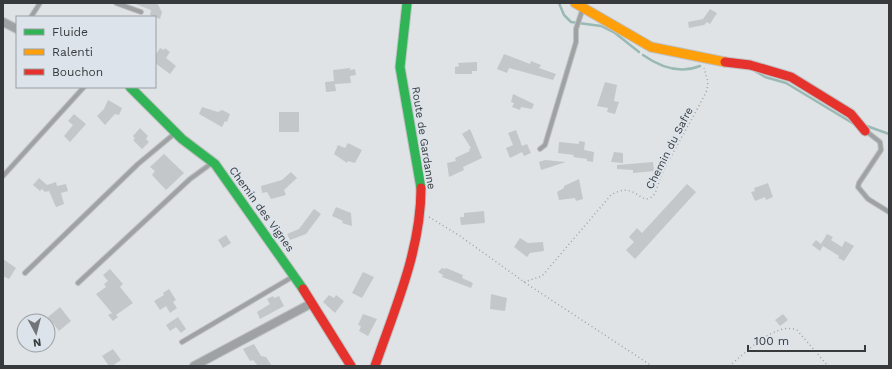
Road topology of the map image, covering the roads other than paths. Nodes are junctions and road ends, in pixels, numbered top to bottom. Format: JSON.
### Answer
{"nodes":[{"id":1,"x":40,"y":3,"type":"edge"},
{"id":2,"x":116,"y":3,"type":"edge"},
{"id":3,"x":407,"y":3,"type":"edge"},
{"id":4,"x":579,"y":5,"type":"edge"},
{"id":5,"x":141,"y":12,"type":"dead end"},
{"id":6,"x":32,"y":16,"type":"edge"},
{"id":7,"x":3,"y":22,"type":"edge"},
{"id":8,"x":16,"y":29,"type":"edge"},
{"id":9,"x":83,"y":88,"type":"edge"},
{"id":10,"x":131,"y":88,"type":"edge"},
{"id":11,"x":865,"y":131,"type":"joint"},
{"id":12,"x":176,"y":132,"type":"junction"},
{"id":13,"x":540,"y":150,"type":"dead end"},
{"id":14,"x":212,"y":162,"type":"junction"},
{"id":15,"x":3,"y":176,"type":"edge"},
{"id":16,"x":889,"y":212,"type":"edge"},
{"id":17,"x":25,"y":273,"type":"dead end"},
{"id":18,"x":295,"y":276,"type":"junction"},
{"id":19,"x":78,"y":283,"type":"dead end"},
{"id":20,"x":312,"y":303,"type":"junction"},
{"id":21,"x":182,"y":342,"type":"dead end"},
{"id":22,"x":194,"y":366,"type":"edge"},
{"id":23,"x":351,"y":366,"type":"edge"},
{"id":24,"x":375,"y":366,"type":"edge"}],
"edges":[{"from":1,"to":6,"type":"lane"},
{"from":2,"to":5,"type":"lane"},
{"from":3,"to":24,"type":"street","name":"Route de Gardanne"},
{"from":4,"to":11,"type":"street"},
{"from":4,"to":13,"type":"lane"},
{"from":7,"to":8,"type":"street"},
{"from":9,"to":15,"type":"lane"},
{"from":10,"to":12,"type":"street","name":"Chemin des Vignes"},
{"from":11,"to":16,"type":"lane"},
{"from":12,"to":14,"type":"street","name":"Chemin des Vignes"},
{"from":12,"to":17,"type":"lane"},
{"from":14,"to":18,"type":"street","name":"Chemin des Vignes"},
{"from":14,"to":19,"type":"lane"},
{"from":18,"to":20,"type":"street","name":"Chemin des Vignes"},
{"from":18,"to":21,"type":"lane"},
{"from":20,"to":22,"type":"street"},
{"from":20,"to":23,"type":"street","name":"Chemin des Vignes"}]}
